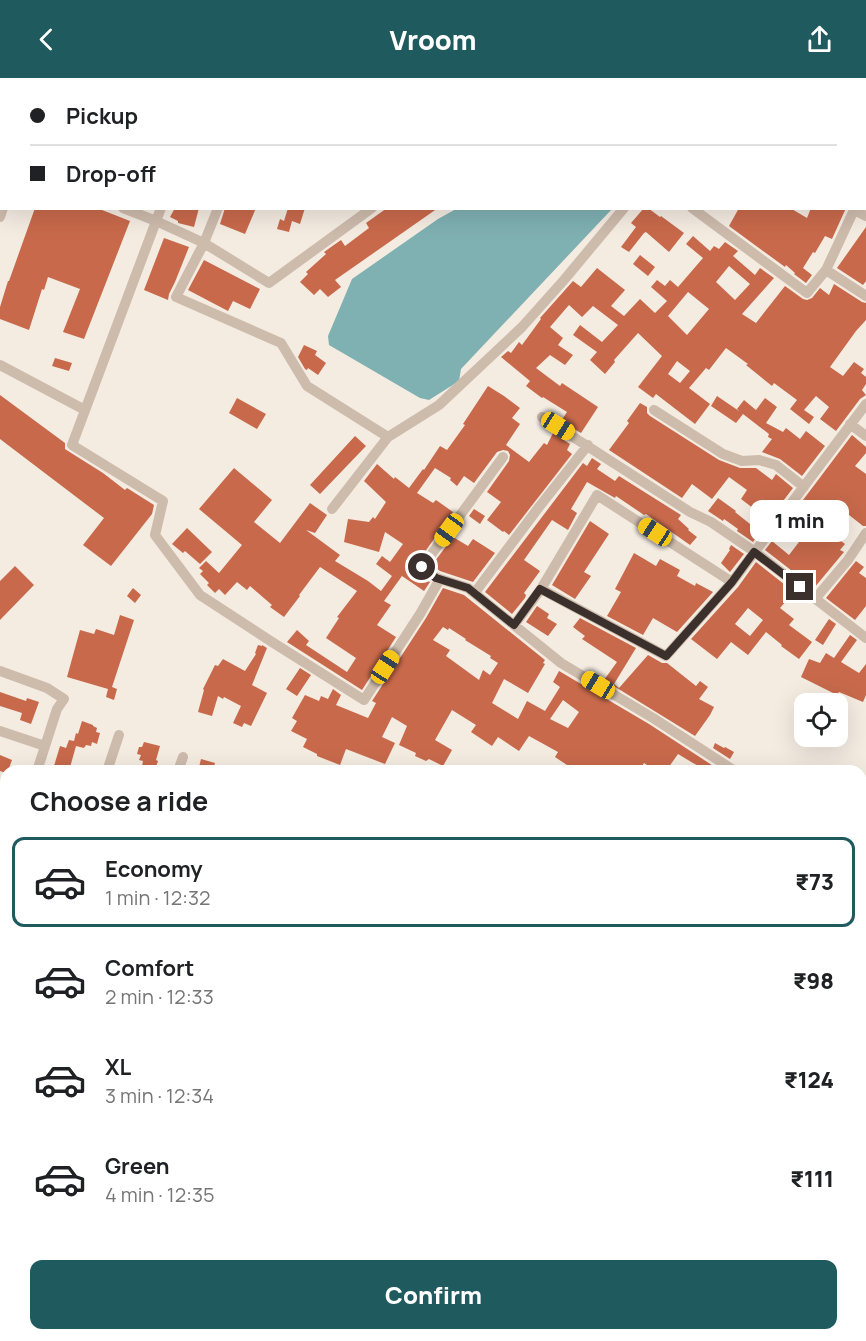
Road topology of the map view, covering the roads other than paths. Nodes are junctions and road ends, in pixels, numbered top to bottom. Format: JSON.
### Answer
{"nodes":[{"id":1,"x":128,"y":210,"type":"edge"},
{"id":2,"x":160,"y":210,"type":"edge"},
{"id":3,"x":217,"y":210,"type":"edge"},
{"id":4,"x":369,"y":210,"type":"edge"},
{"id":5,"x":622,"y":210,"type":"edge"},
{"id":6,"x":695,"y":210,"type":"edge"},
{"id":7,"x":853,"y":210,"type":"edge"},
{"id":8,"x":156,"y":221,"type":"junction"},
{"id":9,"x":204,"y":243,"type":"junction"},
{"id":10,"x":826,"y":270,"type":"junction"},
{"id":11,"x":866,"y":295,"type":"edge"},
{"id":12,"x":0,"y":365,"type":"edge"},
{"id":13,"x":866,"y":404,"type":"edge"},
{"id":14,"x":85,"y":410,"type":"junction"},
{"id":15,"x":654,"y":410,"type":"dead end"},
{"id":16,"x":542,"y":417,"type":"dead end"},
{"id":17,"x":850,"y":424,"type":"junction"},
{"id":18,"x":866,"y":436,"type":"edge"},
{"id":19,"x":388,"y":437,"type":"junction"},
{"id":20,"x":588,"y":445,"type":"junction"},
{"id":21,"x":503,"y":457,"type":"dead end"},
{"id":22,"x":804,"y":487,"type":"junction"},
{"id":23,"x":332,"y":509,"type":"dead end"},
{"id":24,"x":866,"y":533,"type":"edge"},
{"id":25,"x":754,"y":552,"type":"junction"},
{"id":26,"x":440,"y":579,"type":"junction"},
{"id":27,"x":732,"y":582,"type":"junction"},
{"id":28,"x":540,"y":589,"type":"junction"},
{"id":29,"x":476,"y":594,"type":"junction"},
{"id":30,"x":815,"y":599,"type":"junction"},
{"id":31,"x":514,"y":625,"type":"junction"},
{"id":32,"x":866,"y":638,"type":"edge"},
{"id":33,"x":0,"y":671,"type":"edge"},
{"id":34,"x":0,"y":731,"type":"edge"},
{"id":35,"x":119,"y":735,"type":"dead end"},
{"id":36,"x":45,"y":746,"type":"junction"},
{"id":37,"x":183,"y":757,"type":"dead end"},
{"id":38,"x":39,"y":765,"type":"edge"},
{"id":39,"x":109,"y":765,"type":"edge"},
{"id":40,"x":180,"y":765,"type":"edge"},
{"id":41,"x":726,"y":765,"type":"edge"}],
"edges":[{"from":1,"to":8,"type":"street"},
{"from":2,"to":8,"type":"street"},
{"from":3,"to":9,"type":"street"},
{"from":4,"to":9,"type":"street"},
{"from":5,"to":19,"type":"street"},
{"from":6,"to":10,"type":"street"},
{"from":7,"to":10,"type":"street"},
{"from":8,"to":9,"type":"street"},
{"from":8,"to":14,"type":"street"},
{"from":9,"to":19,"type":"street"},
{"from":10,"to":11,"type":"street"},
{"from":12,"to":14,"type":"street"},
{"from":13,"to":17,"type":"street"},
{"from":14,"to":26,"type":"street"},
{"from":15,"to":22,"type":"street"},
{"from":16,"to":20,"type":"street"},
{"from":17,"to":18,"type":"street"},
{"from":17,"to":22,"type":"street"},
{"from":19,"to":23,"type":"street"},
{"from":20,"to":25,"type":"street"},
{"from":20,"to":29,"type":"street"},
{"from":21,"to":26,"type":"street"},
{"from":22,"to":25,"type":"street"},
{"from":24,"to":30,"type":"street"},
{"from":25,"to":27,"type":"street"},
{"from":25,"to":30,"type":"street"},
{"from":26,"to":29,"type":"street"},
{"from":27,"to":28,"type":"street"},
{"from":27,"to":28,"type":"street"},
{"from":28,"to":31,"type":"street"},
{"from":29,"to":31,"type":"street"},
{"from":30,"to":32,"type":"street"},
{"from":31,"to":41,"type":"street"},
{"from":33,"to":36,"type":"street"},
{"from":34,"to":36,"type":"street"},
{"from":35,"to":39,"type":"street"},
{"from":36,"to":38,"type":"street"},
{"from":37,"to":40,"type":"street"}]}
